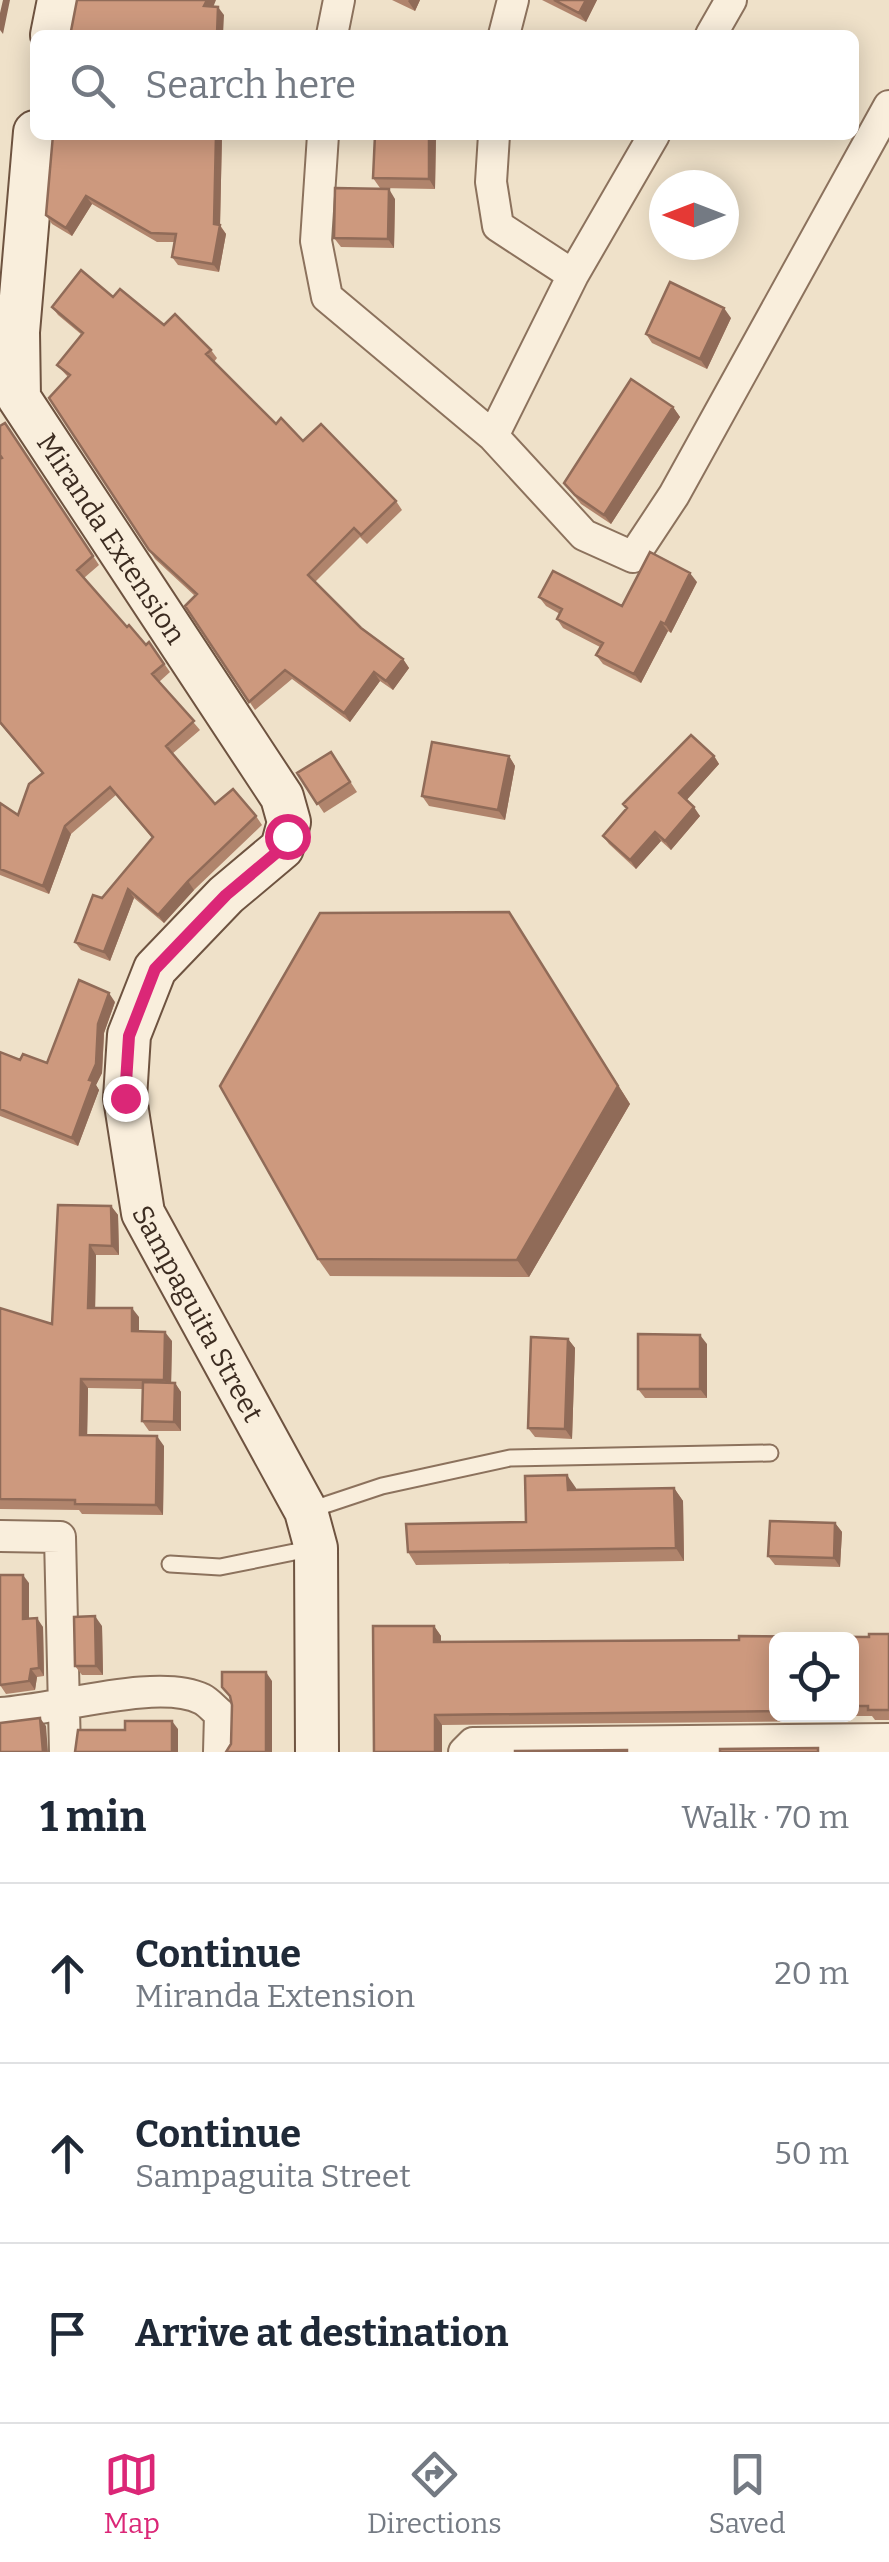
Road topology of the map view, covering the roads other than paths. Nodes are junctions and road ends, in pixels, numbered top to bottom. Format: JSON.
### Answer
{"nodes":[{"id":1,"x":59,"y":0,"type":"edge"},
{"id":2,"x":338,"y":0,"type":"edge"},
{"id":3,"x":513,"y":0,"type":"edge"},
{"id":4,"x":731,"y":0,"type":"edge"},
{"id":5,"x":53,"y":30,"type":"edge"},
{"id":6,"x":333,"y":30,"type":"edge"},
{"id":7,"x":505,"y":30,"type":"edge"},
{"id":8,"x":714,"y":30,"type":"edge"},
{"id":9,"x":889,"y":106,"type":"edge"},
{"id":10,"x":34,"y":140,"type":"edge"},
{"id":11,"x":323,"y":140,"type":"edge"},
{"id":12,"x":494,"y":140,"type":"edge"},
{"id":13,"x":651,"y":140,"type":"edge"},
{"id":14,"x":573,"y":275,"type":"junction"},
{"id":15,"x":9,"y":405,"type":"edge"},
{"id":16,"x":493,"y":436,"type":"junction"},
{"id":17,"x":226,"y":895,"type":"joint"},
{"id":18,"x":770,"y":1452,"type":"dead end"},
{"id":19,"x":311,"y":1529,"type":"junction"},
{"id":20,"x":0,"y":1536,"type":"edge"},
{"id":21,"x":170,"y":1564,"type":"dead end"},
{"id":22,"x":64,"y":1703,"type":"junction"},
{"id":23,"x":0,"y":1713,"type":"edge"},
{"id":24,"x":889,"y":1738,"type":"edge"},
{"id":25,"x":65,"y":1752,"type":"edge"},
{"id":26,"x":219,"y":1752,"type":"edge"},
{"id":27,"x":317,"y":1752,"type":"edge"},
{"id":28,"x":464,"y":1752,"type":"edge"}],
"edges":[{"from":1,"to":5,"type":"main road"},
{"from":2,"to":6,"type":"street"},
{"from":3,"to":7,"type":"street"},
{"from":4,"to":8,"type":"street"},
{"from":9,"to":16,"type":"street"},
{"from":10,"to":15,"type":"main road","name":"Miranda Extension"},
{"from":11,"to":16,"type":"street"},
{"from":12,"to":14,"type":"street"},
{"from":13,"to":14,"type":"street"},
{"from":14,"to":16,"type":"street"},
{"from":15,"to":17,"type":"main road","name":"Miranda Extension"},
{"from":17,"to":19,"type":"main road","name":"Sampaguita Street"},
{"from":18,"to":19,"type":"lane"},
{"from":19,"to":21,"type":"lane"},
{"from":19,"to":27,"type":"main road","name":"Sampaguita Street"},
{"from":20,"to":22,"type":"street"},
{"from":22,"to":23,"type":"street"},
{"from":22,"to":25,"type":"street"},
{"from":22,"to":26,"type":"street"},
{"from":24,"to":28,"type":"street"}]}
